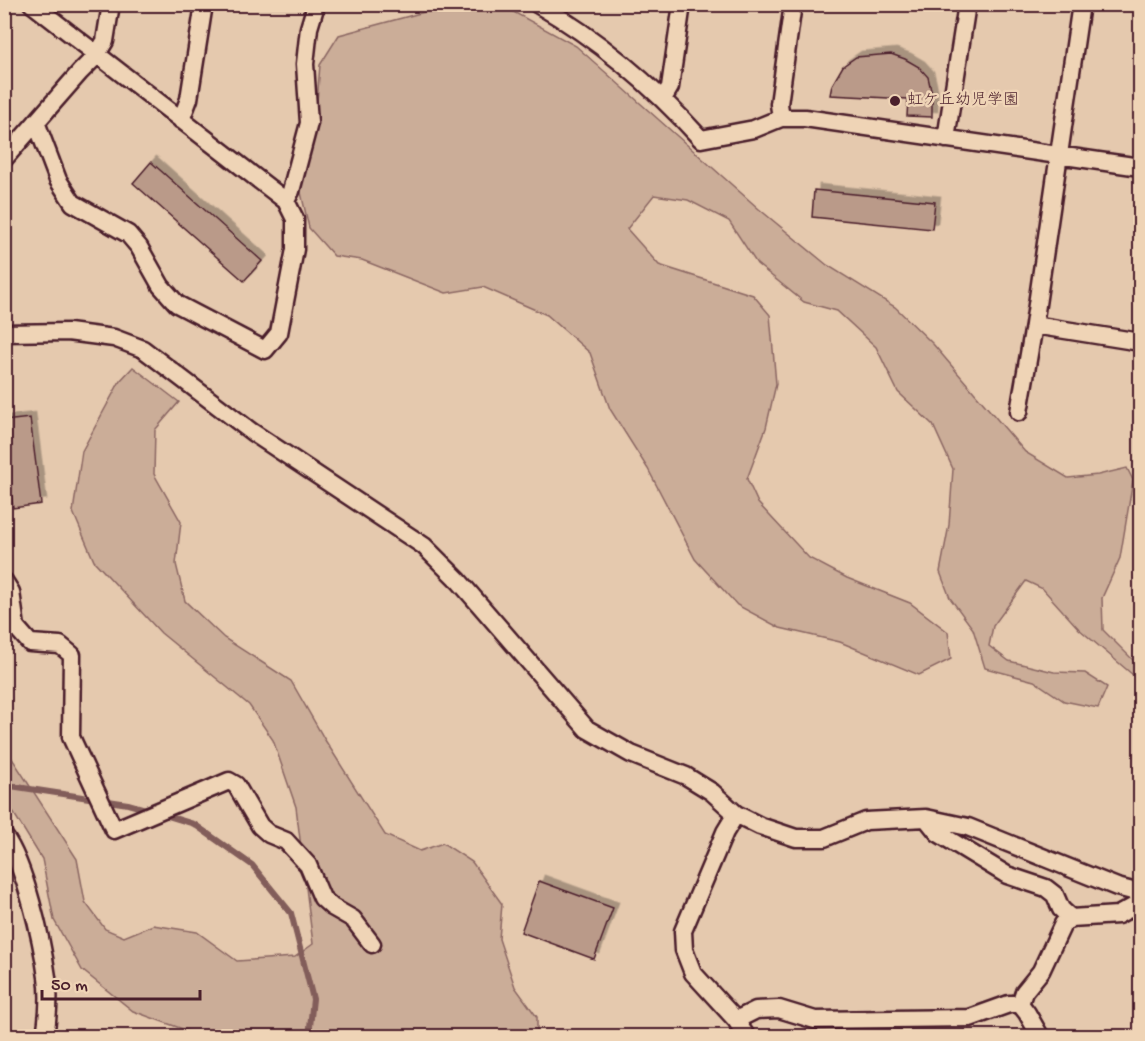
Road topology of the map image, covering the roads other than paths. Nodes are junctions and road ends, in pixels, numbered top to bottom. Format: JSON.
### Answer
{"nodes":[{"id":1,"x":32,"y":4,"type":"edge"},
{"id":2,"x":111,"y":4,"type":"edge"},
{"id":3,"x":204,"y":4,"type":"edge"},
{"id":4,"x":537,"y":4,"type":"edge"},
{"id":5,"x":682,"y":4,"type":"edge"},
{"id":6,"x":793,"y":4,"type":"edge"},
{"id":7,"x":967,"y":4,"type":"edge"},
{"id":8,"x":1081,"y":4,"type":"edge"},
{"id":9,"x":312,"y":6,"type":"edge"},
{"id":10,"x":96,"y":56,"type":"junction"},
{"id":11,"x":663,"y":99,"type":"junction"},
{"id":12,"x":781,"y":118,"type":"junction"},
{"id":13,"x":181,"y":120,"type":"junction"},
{"id":14,"x":36,"y":122,"type":"junction"},
{"id":15,"x":946,"y":139,"type":"junction"},
{"id":16,"x":1058,"y":154,"type":"junction"},
{"id":17,"x":4,"y":159,"type":"edge"},
{"id":18,"x":1140,"y":167,"type":"edge"},
{"id":19,"x":286,"y":201,"type":"junction"},
{"id":20,"x":1034,"y":325,"type":"junction"},
{"id":21,"x":4,"y":333,"type":"edge"},
{"id":22,"x":1140,"y":342,"type":"edge"},
{"id":23,"x":1019,"y":412,"type":"dead end"},
{"id":24,"x":4,"y":581,"type":"edge"},
{"id":25,"x":736,"y":814,"type":"junction"},
{"id":26,"x":926,"y":818,"type":"junction"},
{"id":27,"x":4,"y":836,"type":"edge"},
{"id":28,"x":1140,"y":893,"type":"edge"},
{"id":29,"x":1140,"y":903,"type":"edge"},
{"id":30,"x":1071,"y":918,"type":"junction"},
{"id":31,"x":372,"y":944,"type":"dead end"},
{"id":32,"x":1020,"y":1004,"type":"junction"},
{"id":33,"x":736,"y":1020,"type":"junction"},
{"id":34,"x":45,"y":1036,"type":"edge"},
{"id":35,"x":747,"y":1036,"type":"edge"},
{"id":36,"x":1040,"y":1036,"type":"edge"}],
"edges":[{"from":1,"to":10,"type":"street"},
{"from":2,"to":10,"type":"street"},
{"from":3,"to":13,"type":"street"},
{"from":4,"to":11,"type":"street"},
{"from":5,"to":11,"type":"street"},
{"from":6,"to":12,"type":"street"},
{"from":7,"to":15,"type":"street"},
{"from":8,"to":16,"type":"street"},
{"from":9,"to":19,"type":"street"},
{"from":10,"to":13,"type":"street"},
{"from":10,"to":14,"type":"street"},
{"from":11,"to":12,"type":"street"},
{"from":12,"to":15,"type":"street"},
{"from":13,"to":19,"type":"street"},
{"from":14,"to":17,"type":"street"},
{"from":14,"to":19,"type":"street"},
{"from":15,"to":16,"type":"street"},
{"from":16,"to":18,"type":"street"},
{"from":16,"to":20,"type":"street"},
{"from":20,"to":22,"type":"street"},
{"from":20,"to":23,"type":"street"},
{"from":21,"to":25,"type":"street"},
{"from":24,"to":31,"type":"street"},
{"from":25,"to":26,"type":"street"},
{"from":25,"to":33,"type":"street"},
{"from":26,"to":28,"type":"street"},
{"from":26,"to":30,"type":"street"},
{"from":27,"to":34,"type":"street"},
{"from":29,"to":30,"type":"street"},
{"from":30,"to":32,"type":"street"},
{"from":32,"to":33,"type":"street"},
{"from":32,"to":36,"type":"street"},
{"from":33,"to":35,"type":"street"}]}
